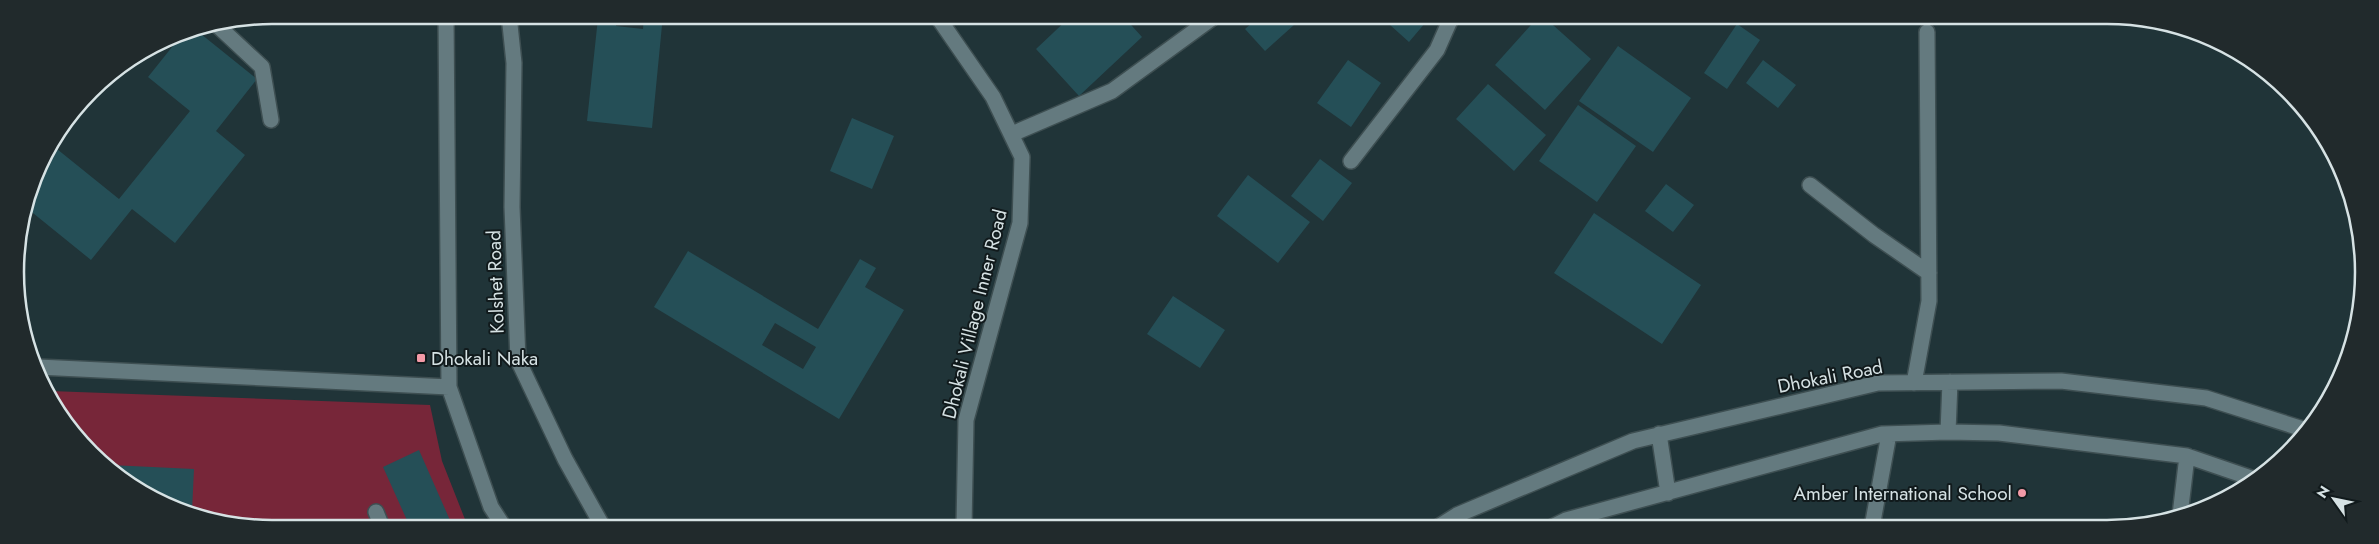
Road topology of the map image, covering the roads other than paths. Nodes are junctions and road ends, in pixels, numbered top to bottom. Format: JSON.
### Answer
{"nodes":[{"id":1,"x":446,"y":24,"type":"edge"},
{"id":2,"x":510,"y":24,"type":"edge"},
{"id":3,"x":943,"y":24,"type":"edge"},
{"id":4,"x":1204,"y":24,"type":"edge"},
{"id":5,"x":1448,"y":24,"type":"edge"},
{"id":6,"x":222,"y":29,"type":"edge"},
{"id":7,"x":1926,"y":32,"type":"dead end"},
{"id":8,"x":271,"y":120,"type":"dead end"},
{"id":9,"x":1012,"y":134,"type":"junction"},
{"id":10,"x":1351,"y":161,"type":"dead end"},
{"id":11,"x":1810,"y":185,"type":"dead end"},
{"id":12,"x":1929,"y":273,"type":"junction"},
{"id":13,"x":43,"y":367,"type":"edge"},
{"id":14,"x":1914,"y":382,"type":"junction"},
{"id":15,"x":1950,"y":382,"type":"junction"},
{"id":16,"x":449,"y":387,"type":"junction"},
{"id":17,"x":2300,"y":428,"type":"edge"},
{"id":18,"x":1948,"y":432,"type":"junction"},
{"id":19,"x":1660,"y":434,"type":"junction"},
{"id":20,"x":1890,"y":434,"type":"junction"},
{"id":21,"x":2187,"y":456,"type":"junction"},
{"id":22,"x":2247,"y":477,"type":"edge"},
{"id":23,"x":1668,"y":493,"type":"junction"},
{"id":24,"x":2181,"y":509,"type":"edge"},
{"id":25,"x":376,"y":512,"type":"dead end"},
{"id":26,"x":379,"y":520,"type":"edge"},
{"id":27,"x":499,"y":520,"type":"edge"},
{"id":28,"x":599,"y":520,"type":"edge"},
{"id":29,"x":964,"y":520,"type":"edge"},
{"id":30,"x":1449,"y":520,"type":"edge"},
{"id":31,"x":1566,"y":520,"type":"edge"},
{"id":32,"x":1873,"y":520,"type":"edge"}],
"edges":[{"from":1,"to":16,"type":"street"},
{"from":2,"to":28,"type":"street","name":"Kolshet Road"},
{"from":3,"to":9,"type":"street","name":"Dhokali Village Inner Road"},
{"from":4,"to":9,"type":"street"},
{"from":5,"to":10,"type":"street"},
{"from":6,"to":8,"type":"street"},
{"from":7,"to":12,"type":"street"},
{"from":9,"to":29,"type":"street","name":"Dhokali Village Inner Road"},
{"from":11,"to":12,"type":"street"},
{"from":12,"to":14,"type":"street"},
{"from":13,"to":16,"type":"street"},
{"from":14,"to":15,"type":"street","name":"Dhokali Road"},
{"from":14,"to":19,"type":"street","name":"Dhokali Road"},
{"from":15,"to":17,"type":"street","name":"Dhokali Road"},
{"from":15,"to":18,"type":"street"},
{"from":16,"to":27,"type":"street"},
{"from":18,"to":20,"type":"street"},
{"from":18,"to":21,"type":"street"},
{"from":19,"to":23,"type":"street"},
{"from":19,"to":30,"type":"street","name":"Dhokali Road"},
{"from":20,"to":23,"type":"street"},
{"from":20,"to":32,"type":"street"},
{"from":21,"to":22,"type":"street"},
{"from":21,"to":24,"type":"street"},
{"from":23,"to":31,"type":"street"},
{"from":25,"to":26,"type":"street"}]}
